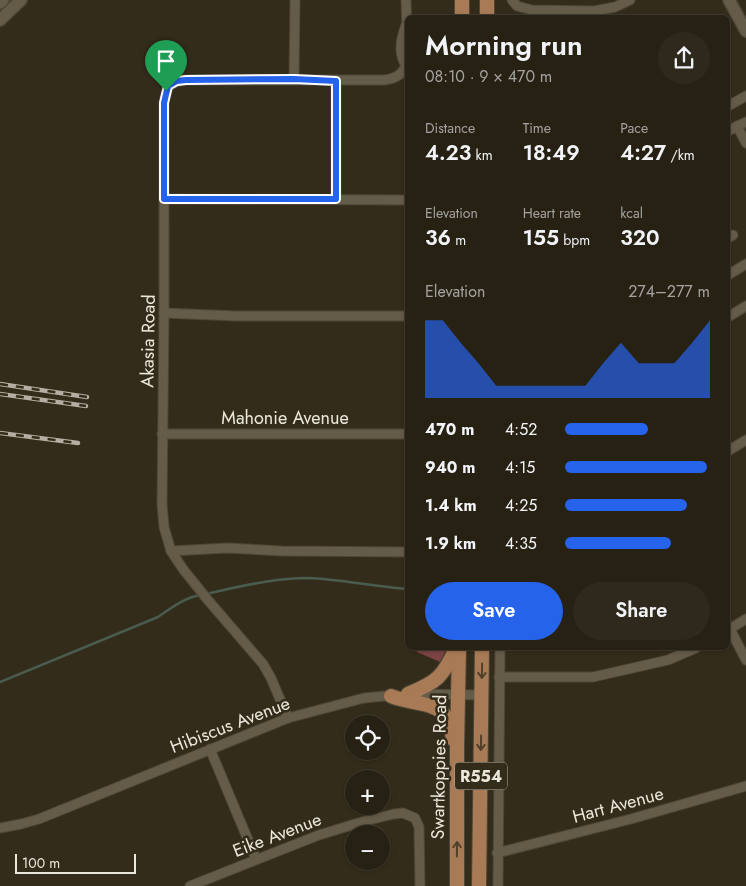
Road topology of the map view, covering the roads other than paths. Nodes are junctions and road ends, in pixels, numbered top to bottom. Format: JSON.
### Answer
{"nodes":[{"id":1,"x":21,"y":0,"type":"edge"},
{"id":2,"x":294,"y":0,"type":"edge"},
{"id":3,"x":406,"y":0,"type":"edge"},
{"id":4,"x":462,"y":0,"type":"edge"},
{"id":5,"x":630,"y":0,"type":"edge"},
{"id":6,"x":729,"y":0,"type":"edge"},
{"id":7,"x":1,"y":2,"type":"edge"},
{"id":8,"x":513,"y":2,"type":"edge"},
{"id":9,"x":12,"y":9,"type":"junction"},
{"id":10,"x":406,"y":15,"type":"edge"},
{"id":11,"x":462,"y":15,"type":"edge"},
{"id":12,"x":0,"y":20,"type":"edge"},
{"id":13,"x":405,"y":28,"type":"edge"},
{"id":14,"x":746,"y":31,"type":"edge"},
{"id":15,"x":405,"y":60,"type":"edge"},
{"id":16,"x":405,"y":67,"type":"edge"},
{"id":17,"x":294,"y":79,"type":"junction"},
{"id":18,"x":336,"y":81,"type":"junction"},
{"id":19,"x":746,"y":96,"type":"edge"},
{"id":20,"x":730,"y":105,"type":"edge"},
{"id":21,"x":742,"y":124,"type":"edge"},
{"id":22,"x":730,"y":130,"type":"edge"},
{"id":23,"x":746,"y":143,"type":"edge"},
{"id":24,"x":164,"y":199,"type":"junction"},
{"id":25,"x":336,"y":199,"type":"junction"},
{"id":26,"x":405,"y":200,"type":"edge"},
{"id":27,"x":746,"y":264,"type":"edge"},
{"id":28,"x":730,"y":274,"type":"edge"},
{"id":29,"x":746,"y":306,"type":"edge"},
{"id":30,"x":164,"y":313,"type":"junction"},
{"id":31,"x":405,"y":316,"type":"edge"},
{"id":32,"x":730,"y":316,"type":"edge"},
{"id":33,"x":162,"y":434,"type":"junction"},
{"id":34,"x":405,"y":434,"type":"edge"},
{"id":35,"x":746,"y":440,"type":"edge"},
{"id":36,"x":730,"y":450,"type":"edge"},
{"id":37,"x":171,"y":551,"type":"junction"},
{"id":38,"x":405,"y":552,"type":"edge"},
{"id":39,"x":746,"y":619,"type":"edge"},
{"id":40,"x":730,"y":629,"type":"edge"},
{"id":41,"x":730,"y":632,"type":"edge"},
{"id":42,"x":457,"y":650,"type":"edge"},
{"id":43,"x":458,"y":650,"type":"edge"},
{"id":44,"x":482,"y":650,"type":"edge"},
{"id":45,"x":500,"y":650,"type":"edge"},
{"id":46,"x":691,"y":650,"type":"edge"},
{"id":47,"x":746,"y":660,"type":"edge"},
{"id":48,"x":499,"y":677,"type":"junction"},
{"id":49,"x":408,"y":694,"type":"junction"},
{"id":50,"x":482,"y":694,"type":"junction"},
{"id":51,"x":458,"y":695,"type":"junction"},
{"id":52,"x":391,"y":696,"type":"junction"},
{"id":53,"x":288,"y":718,"type":"junction"},
{"id":54,"x":457,"y":748,"type":"junction"},
{"id":55,"x":210,"y":749,"type":"junction"},
{"id":56,"x":746,"y":786,"type":"edge"},
{"id":57,"x":0,"y":828,"type":"edge"},
{"id":58,"x":497,"y":852,"type":"junction"},
{"id":59,"x":256,"y":859,"type":"junction"},
{"id":60,"x":190,"y":886,"type":"edge"},
{"id":61,"x":420,"y":886,"type":"edge"},
{"id":62,"x":456,"y":886,"type":"edge"},
{"id":63,"x":479,"y":886,"type":"edge"},
{"id":64,"x":498,"y":886,"type":"edge"}],
"edges":[{"from":1,"to":9,"type":"street"},
{"from":2,"to":17,"type":"street"},
{"from":3,"to":10,"type":"street"},
{"from":4,"to":11,"type":"main road"},
{"from":5,"to":8,"type":"street"},
{"from":6,"to":14,"type":"street"},
{"from":7,"to":9,"type":"street"},
{"from":9,"to":12,"type":"street"},
{"from":13,"to":15,"type":"street"},
{"from":16,"to":18,"type":"street"},
{"from":17,"to":18,"type":"street"},
{"from":17,"to":24,"type":"street","name":"Akasia Road"},
{"from":18,"to":25,"type":"street"},
{"from":19,"to":20,"type":"street"},
{"from":21,"to":22,"type":"street"},
{"from":21,"to":23,"type":"street"},
{"from":24,"to":25,"type":"street"},
{"from":24,"to":30,"type":"street","name":"Akasia Road"},
{"from":25,"to":26,"type":"street"},
{"from":27,"to":28,"type":"street"},
{"from":29,"to":32,"type":"street"},
{"from":30,"to":31,"type":"street"},
{"from":30,"to":33,"type":"street","name":"Akasia Road"},
{"from":33,"to":34,"type":"street","name":"Mahonie Avenue"},
{"from":33,"to":37,"type":"street","name":"Akasia Road"},
{"from":35,"to":36,"type":"street"},
{"from":37,"to":38,"type":"street"},
{"from":37,"to":53,"type":"street","name":"Akasia Road"},
{"from":39,"to":40,"type":"street"},
{"from":41,"to":47,"type":"street"},
{"from":42,"to":49,"type":"main road"},
{"from":43,"to":51,"type":"main road","name":"Swartkoppies Road","number":"R554"},
{"from":44,"to":50,"type":"main road","number":"R554","one_way":true},
{"from":45,"to":48,"type":"street"},
{"from":46,"to":48,"type":"street"},
{"from":48,"to":58,"type":"street"},
{"from":49,"to":51,"type":"street","name":"Hibiscus Avenue"},
{"from":49,"to":52,"type":"street","name":"Hibiscus Avenue"},
{"from":50,"to":51,"type":"street","name":"Hibiscus Avenue"},
{"from":50,"to":63,"type":"main road","number":"R554","one_way":true},
{"from":51,"to":54,"type":"main road","name":"Swartkoppies Road","number":"R554"},
{"from":52,"to":53,"type":"street","name":"Hibiscus Avenue"},
{"from":52,"to":54,"type":"main road"},
{"from":53,"to":55,"type":"street","name":"Hibiscus Avenue"},
{"from":62,"to":54,"type":"main road","name":"Swartkoppies Road","number":"R554","one_way":true},
{"from":55,"to":57,"type":"street","name":"Hibiscus Avenue"},
{"from":55,"to":59,"type":"street"},
{"from":56,"to":58,"type":"street","name":"Hart Avenue"},
{"from":58,"to":64,"type":"street"},
{"from":59,"to":60,"type":"street","name":"Eike Avenue"},
{"from":59,"to":61,"type":"street","name":"Eike Avenue"}]}
